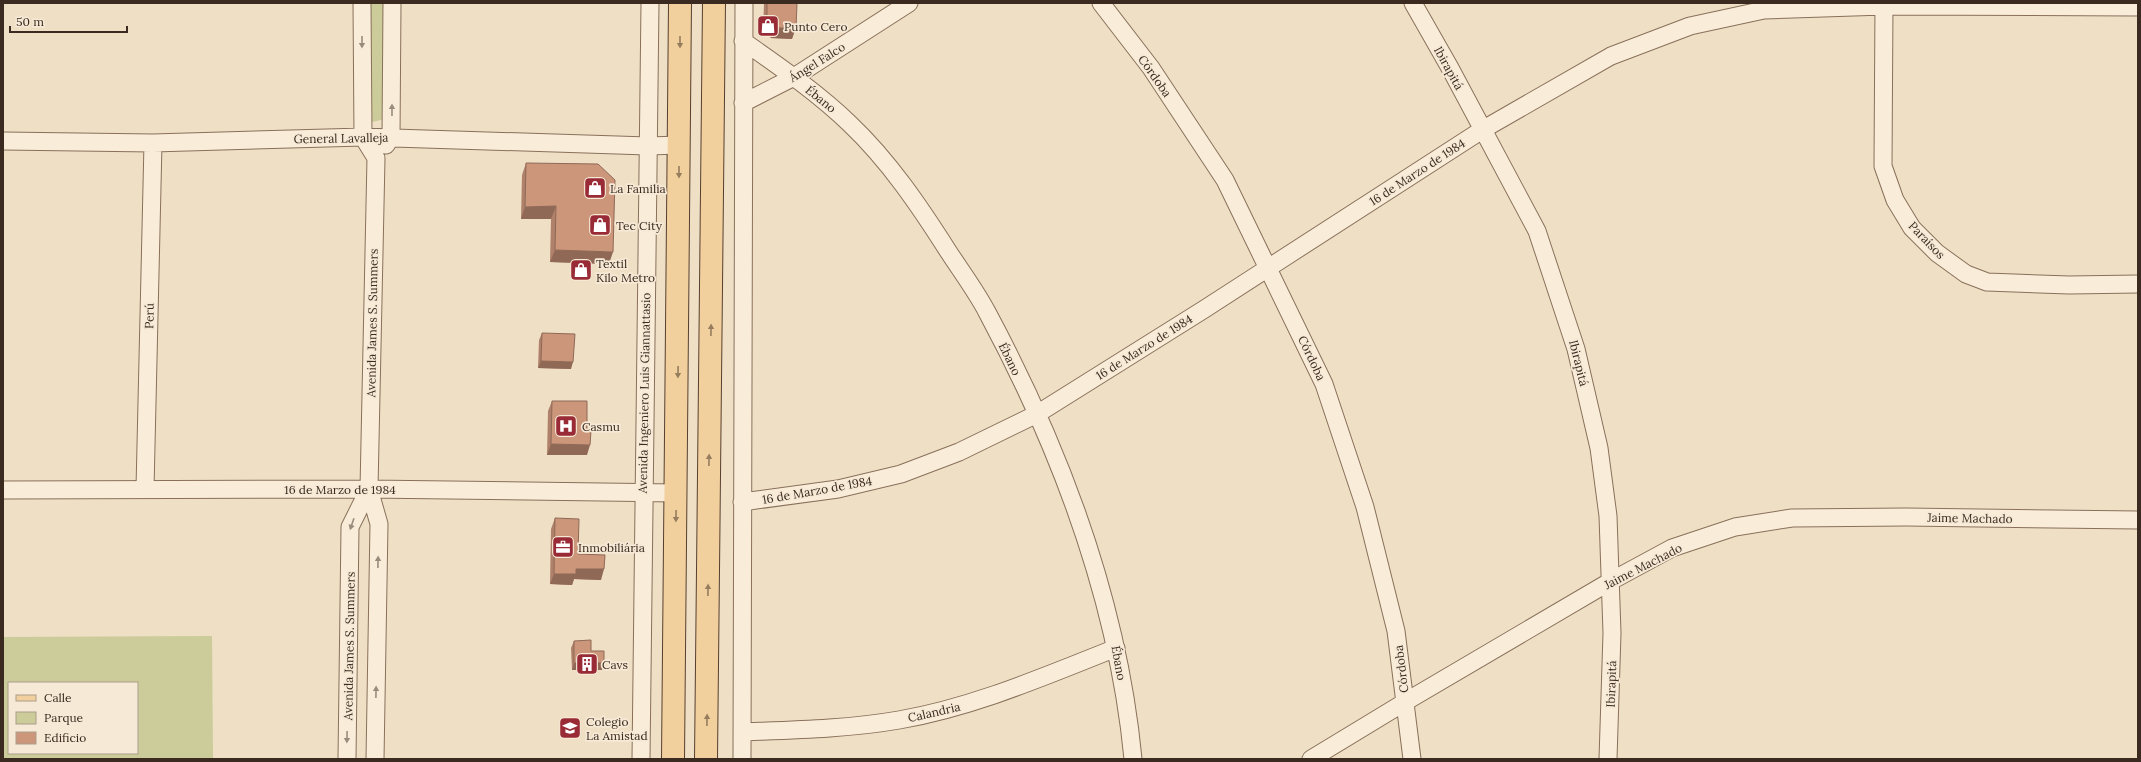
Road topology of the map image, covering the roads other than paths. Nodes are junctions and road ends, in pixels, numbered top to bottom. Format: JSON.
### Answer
{"nodes":[{"id":1,"x":362,"y":3,"type":"edge"},
{"id":2,"x":392,"y":3,"type":"edge"},
{"id":3,"x":650,"y":3,"type":"edge"},
{"id":4,"x":680,"y":3,"type":"edge"},
{"id":5,"x":714,"y":3,"type":"edge"},
{"id":6,"x":744,"y":3,"type":"edge"},
{"id":7,"x":909,"y":3,"type":"edge"},
{"id":8,"x":1101,"y":3,"type":"edge"},
{"id":9,"x":1413,"y":3,"type":"edge"},
{"id":10,"x":1884,"y":5,"type":"edge"},
{"id":11,"x":2138,"y":7,"type":"edge"},
{"id":12,"x":743,"y":41,"type":"junction"},
{"id":13,"x":794,"y":77,"type":"junction"},
{"id":14,"x":742,"y":103,"type":"junction"},
{"id":15,"x":1482,"y":130,"type":"junction"},
{"id":16,"x":363,"y":137,"type":"junction"},
{"id":17,"x":391,"y":137,"type":"junction"},
{"id":18,"x":3,"y":141,"type":"edge"},
{"id":19,"x":153,"y":143,"type":"junction"},
{"id":20,"x":680,"y":145,"type":"junction"},
{"id":21,"x":648,"y":146,"type":"junction"},
{"id":22,"x":376,"y":158,"type":"junction"},
{"id":23,"x":1269,"y":268,"type":"junction"},
{"id":24,"x":2138,"y":284,"type":"edge"},
{"id":25,"x":1037,"y":414,"type":"junction"},
{"id":26,"x":145,"y":489,"type":"junction"},
{"id":27,"x":369,"y":489,"type":"junction"},
{"id":28,"x":3,"y":490,"type":"edge"},
{"id":29,"x":643,"y":492,"type":"junction"},
{"id":30,"x":677,"y":493,"type":"junction"},
{"id":31,"x":742,"y":502,"type":"junction"},
{"id":32,"x":2138,"y":520,"type":"edge"},
{"id":33,"x":1611,"y":581,"type":"junction"},
{"id":34,"x":1116,"y":648,"type":"junction"},
{"id":35,"x":1404,"y":702,"type":"junction"},
{"id":36,"x":742,"y":732,"type":"junction"},
{"id":37,"x":347,"y":759,"type":"edge"},
{"id":38,"x":375,"y":759,"type":"edge"},
{"id":39,"x":641,"y":759,"type":"edge"},
{"id":40,"x":673,"y":759,"type":"edge"},
{"id":41,"x":706,"y":759,"type":"edge"},
{"id":42,"x":742,"y":759,"type":"edge"},
{"id":43,"x":1133,"y":759,"type":"edge"},
{"id":44,"x":1311,"y":759,"type":"edge"},
{"id":45,"x":1412,"y":759,"type":"edge"},
{"id":46,"x":1608,"y":759,"type":"edge"}],
"edges":[{"from":1,"to":16,"type":"street","one_way":true},
{"from":17,"to":2,"type":"street","one_way":true},
{"from":3,"to":21,"type":"street","name":"Avenida Ingeniero Luis Giannattasio"},
{"from":4,"to":20,"type":"main road","one_way":true},
{"from":41,"to":5,"type":"main road","one_way":true},
{"from":6,"to":12,"type":"street"},
{"from":7,"to":13,"type":"street","name":"Ángel Falco"},
{"from":8,"to":23,"type":"street","name":"Córdoba"},
{"from":9,"to":15,"type":"street","name":"Ibirapitá"},
{"from":10,"to":11,"type":"street","name":"16 de Marzo de 1984"},
{"from":10,"to":15,"type":"street","name":"16 de Marzo de 1984"},
{"from":10,"to":24,"type":"street","name":"Paraísos"},
{"from":12,"to":13,"type":"street","name":"Ébano"},
{"from":12,"to":14,"type":"street"},
{"from":13,"to":14,"type":"street","name":"Ángel Falco"},
{"from":13,"to":25,"type":"street","name":"Ébano"},
{"from":14,"to":31,"type":"street"},
{"from":15,"to":23,"type":"street","name":"16 de Marzo de 1984"},
{"from":15,"to":33,"type":"street","name":"Ibirapitá"},
{"from":16,"to":17,"type":"street","name":"General Lavalleja"},
{"from":16,"to":19,"type":"street","name":"General Lavalleja"},
{"from":16,"to":22,"type":"street"},
{"from":17,"to":21,"type":"street","name":"General Lavalleja"},
{"from":17,"to":22,"type":"street"},
{"from":18,"to":19,"type":"street","name":"General Lavalleja"},
{"from":19,"to":26,"type":"street","name":"Perú"},
{"from":20,"to":21,"type":"street","name":"General Lavalleja"},
{"from":20,"to":30,"type":"main road","one_way":true},
{"from":21,"to":29,"type":"street","name":"Avenida Ingeniero Luis Giannattasio"},
{"from":22,"to":27,"type":"street","name":"Avenida James S. Summers"},
{"from":23,"to":25,"type":"street","name":"16 de Marzo de 1984"},
{"from":23,"to":35,"type":"street","name":"Córdoba"},
{"from":25,"to":31,"type":"street","name":"16 de Marzo de 1984"},
{"from":25,"to":34,"type":"street","name":"Ébano"},
{"from":26,"to":27,"type":"street","name":"16 de Marzo de 1984"},
{"from":26,"to":28,"type":"street","name":"16 de Marzo de 1984"},
{"from":27,"to":29,"type":"street","name":"16 de Marzo de 1984"},
{"from":27,"to":37,"type":"street","name":"Avenida James S. Summers","one_way":true},
{"from":38,"to":27,"type":"street","name":"Avenida James S. Summers","one_way":true},
{"from":29,"to":30,"type":"street","name":"16 de Marzo de 1984"},
{"from":29,"to":39,"type":"street","name":"Avenida Ingeniero Luis Giannattasio"},
{"from":30,"to":40,"type":"main road","one_way":true},
{"from":31,"to":36,"type":"street"},
{"from":32,"to":33,"type":"street","name":"Jaime Machado"},
{"from":33,"to":35,"type":"street","name":"Jaime Machado"},
{"from":33,"to":46,"type":"street","name":"Ibirapitá"},
{"from":34,"to":36,"type":"street","name":"Calandria"},
{"from":34,"to":43,"type":"street","name":"Ébano"},
{"from":35,"to":44,"type":"street","name":"Jaime Machado"},
{"from":35,"to":45,"type":"street","name":"Córdoba"},
{"from":36,"to":42,"type":"street"}]}
